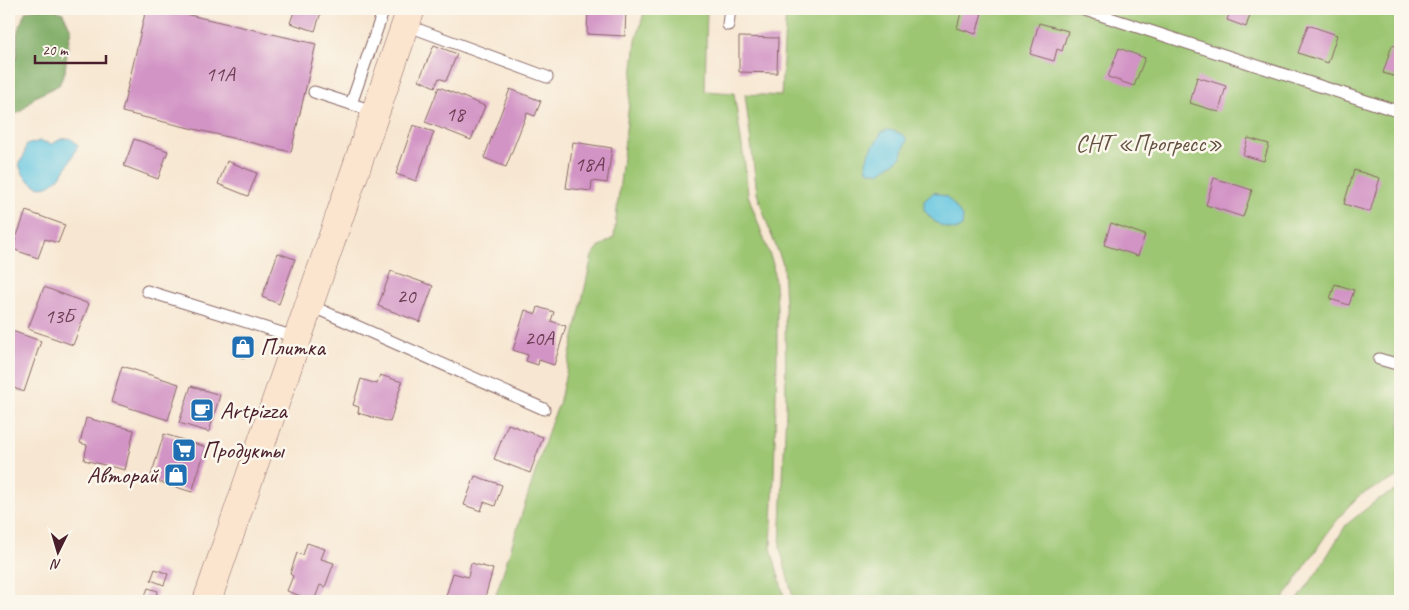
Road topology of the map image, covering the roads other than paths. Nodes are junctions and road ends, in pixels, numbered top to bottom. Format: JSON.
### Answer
{"nodes":[{"id":1,"x":384,"y":9,"type":"edge"},
{"id":2,"x":730,"y":9,"type":"edge"},
{"id":3,"x":1082,"y":9,"type":"edge"},
{"id":4,"x":409,"y":17,"type":"edge"},
{"id":5,"x":728,"y":25,"type":"dead end"},
{"id":6,"x":547,"y":77,"type":"dead end"},
{"id":7,"x":314,"y":92,"type":"dead end"},
{"id":8,"x":364,"y":108,"type":"junction"},
{"id":9,"x":1400,"y":112,"type":"edge"},
{"id":10,"x":147,"y":291,"type":"dead end"},
{"id":11,"x":309,"y":305,"type":"junction"},
{"id":12,"x":298,"y":338,"type":"junction"},
{"id":13,"x":1379,"y":359,"type":"dead end"},
{"id":14,"x":1400,"y":365,"type":"edge"},
{"id":15,"x":544,"y":409,"type":"dead end"},
{"id":16,"x":207,"y":601,"type":"edge"}],
"edges":[{"from":1,"to":8,"type":"lane"},
{"from":2,"to":5,"type":"lane"},
{"from":3,"to":9,"type":"lane"},
{"from":4,"to":6,"type":"lane"},
{"from":4,"to":8,"type":"main road"},
{"from":7,"to":8,"type":"lane"},
{"from":8,"to":11,"type":"main road"},
{"from":10,"to":12,"type":"lane"},
{"from":11,"to":12,"type":"main road"},
{"from":11,"to":15,"type":"lane"},
{"from":12,"to":16,"type":"main road"},
{"from":13,"to":14,"type":"lane"}]}
